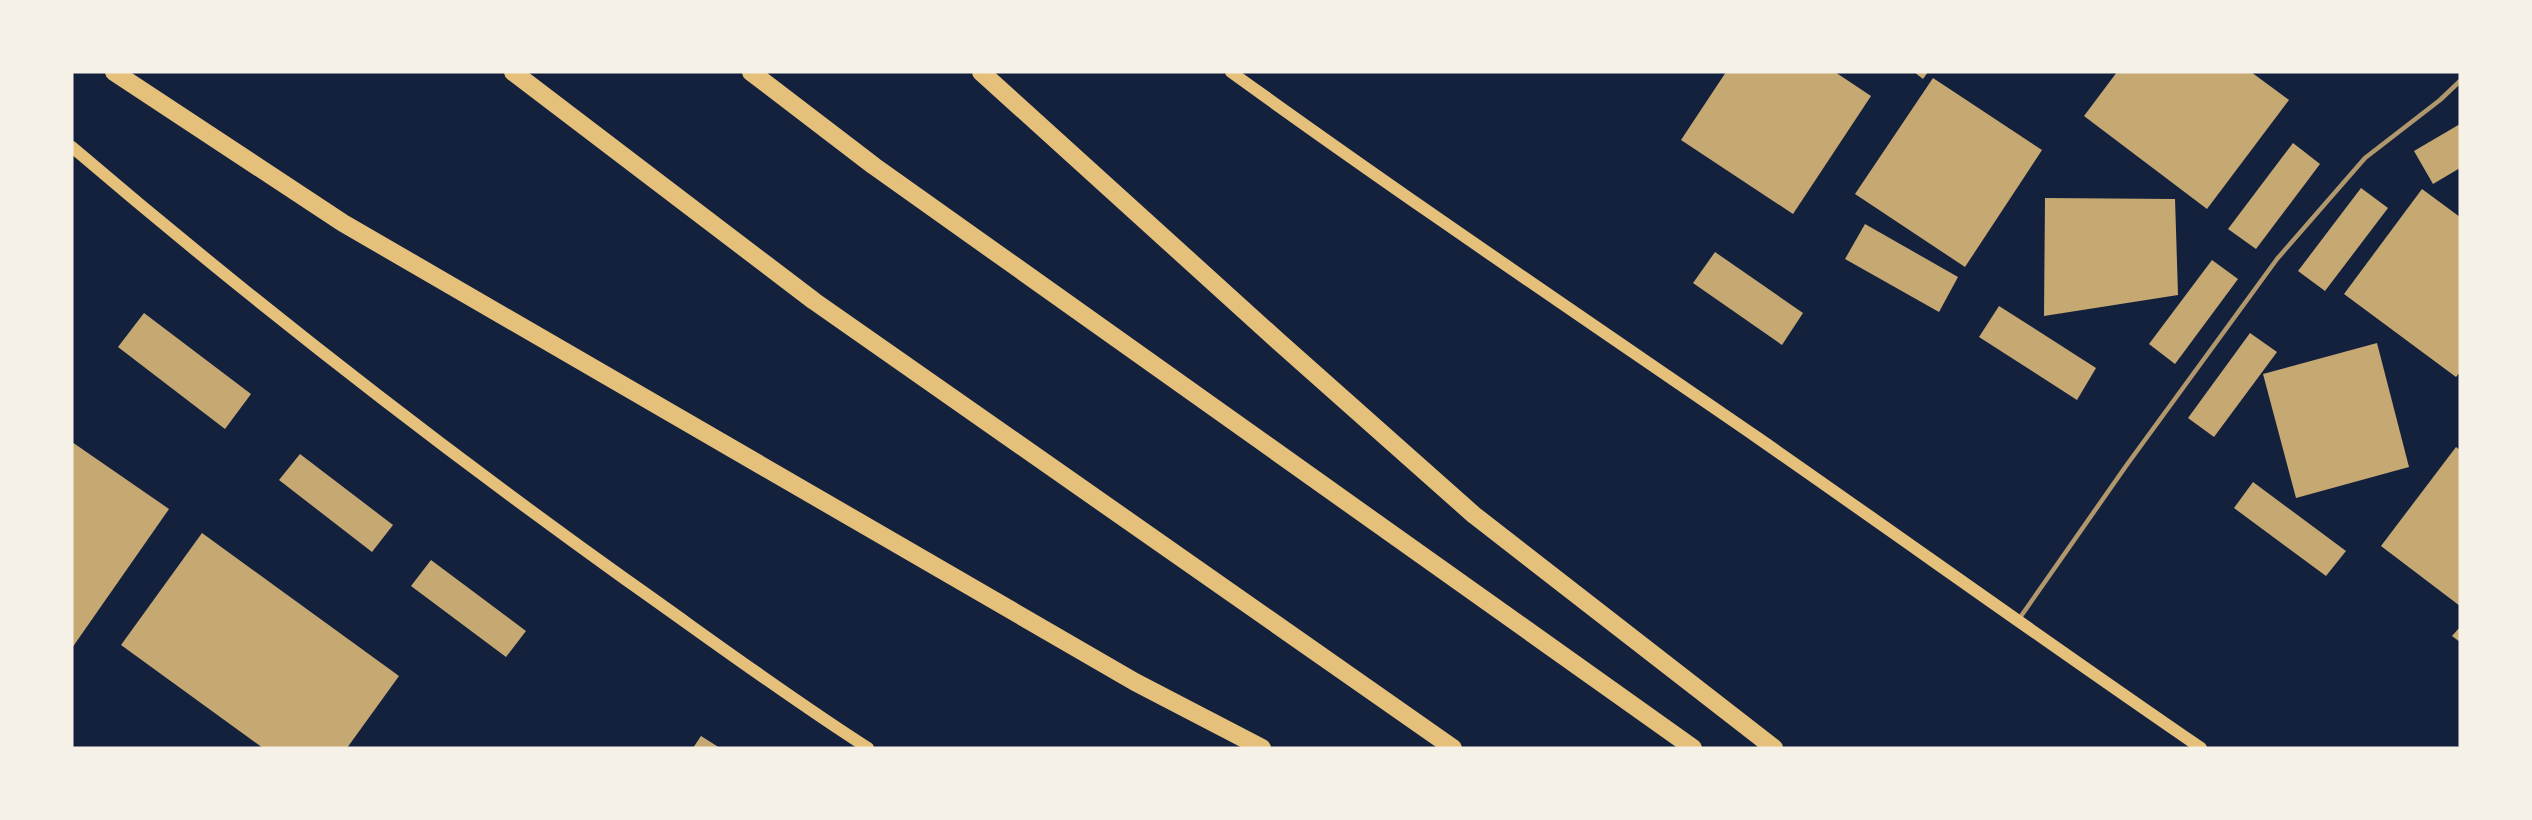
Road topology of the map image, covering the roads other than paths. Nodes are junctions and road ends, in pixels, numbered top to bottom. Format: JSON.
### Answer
{"nodes":[{"id":1,"x":114,"y":72,"type":"edge"},
{"id":2,"x":513,"y":72,"type":"edge"},
{"id":3,"x":751,"y":72,"type":"edge"},
{"id":4,"x":981,"y":72,"type":"edge"},
{"id":5,"x":1231,"y":72,"type":"edge"},
{"id":6,"x":2460,"y":81,"type":"edge"},
{"id":7,"x":72,"y":147,"type":"edge"},
{"id":8,"x":2017,"y":622,"type":"junction"},
{"id":9,"x":868,"y":748,"type":"edge"},
{"id":10,"x":1262,"y":748,"type":"edge"},
{"id":11,"x":1453,"y":748,"type":"edge"},
{"id":12,"x":1693,"y":748,"type":"edge"},
{"id":13,"x":1774,"y":748,"type":"edge"},
{"id":14,"x":2201,"y":748,"type":"edge"}],
"edges":[{"from":1,"to":10,"type":"highway"},
{"from":2,"to":11,"type":"highway"},
{"from":3,"to":12,"type":"highway"},
{"from":4,"to":13,"type":"highway"},
{"from":5,"to":8,"type":"main road"},
{"from":6,"to":8,"type":"lane"},
{"from":7,"to":9,"type":"main road"},
{"from":8,"to":14,"type":"main road"}]}
